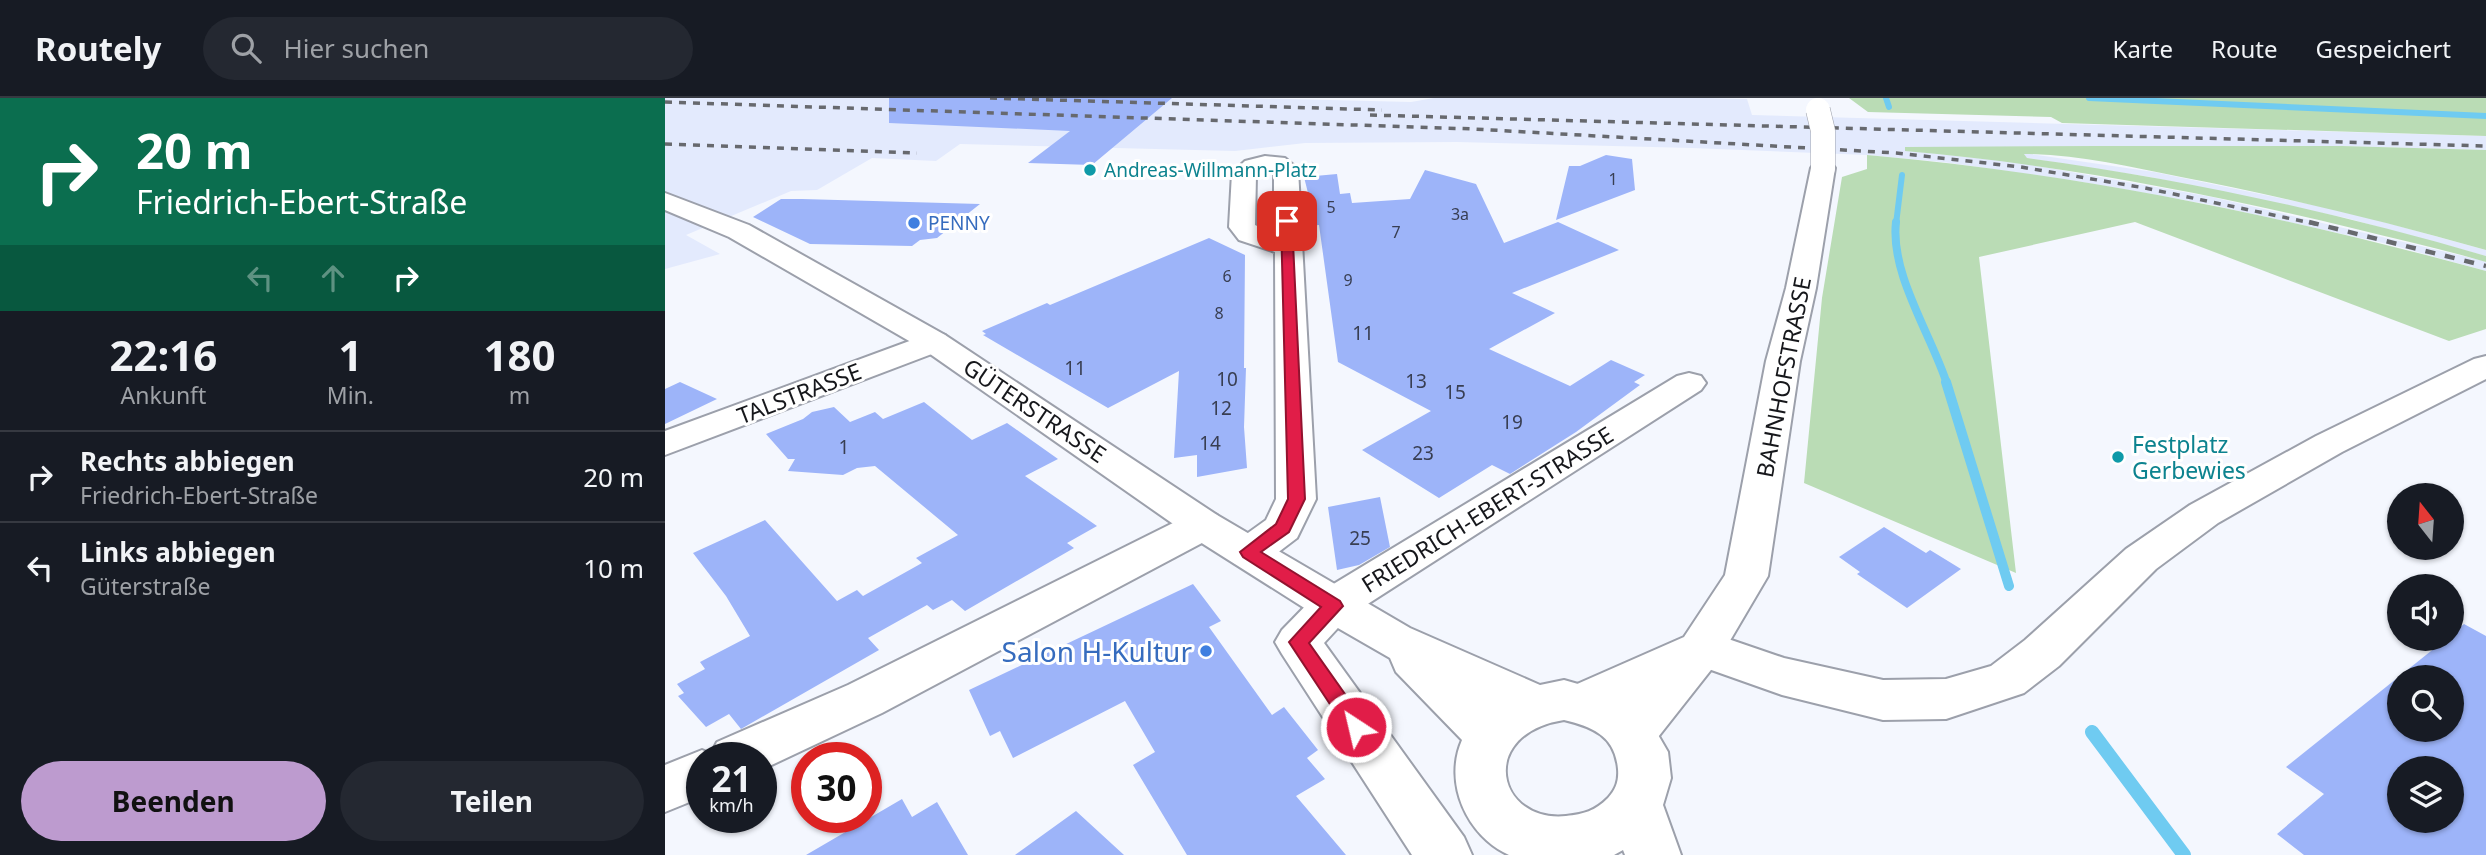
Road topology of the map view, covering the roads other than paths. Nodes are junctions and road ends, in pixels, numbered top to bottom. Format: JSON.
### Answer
{"nodes":[{"id":1,"x":1814,"y":104,"type":"edge"},
{"id":2,"x":665,"y":201,"type":"edge"},
{"id":3,"x":1287,"y":247,"type":"dead end"},
{"id":4,"x":934,"y":342,"type":"junction"},
{"id":5,"x":2486,"y":366,"type":"edge"},
{"id":6,"x":1689,"y":383,"type":"dead end"},
{"id":7,"x":665,"y":444,"type":"edge"},
{"id":8,"x":1203,"y":525,"type":"junction"},
{"id":9,"x":1249,"y":552,"type":"junction"},
{"id":10,"x":1333,"y":606,"type":"junction"},
{"id":11,"x":1394,"y":640,"type":"junction"},
{"id":12,"x":1702,"y":648,"type":"junction"},
{"id":13,"x":1585,"y":702,"type":"junction"},
{"id":14,"x":1535,"y":704,"type":"junction"},
{"id":15,"x":1633,"y":731,"type":"junction"},
{"id":16,"x":1491,"y":736,"type":"junction"},
{"id":17,"x":770,"y":742,"type":"edge"},
{"id":18,"x":686,"y":780,"type":"edge"},
{"id":19,"x":665,"y":789,"type":"edge"},
{"id":20,"x":1645,"y":831,"type":"edge"},
{"id":21,"x":1583,"y":849,"type":"edge"},
{"id":22,"x":1444,"y":855,"type":"edge"}],
"edges":[{"from":1,"to":12,"type":"street","name":"BAHNHOFSTRASSE","bridge":true},
{"from":2,"to":4,"type":"street","name":"GÜTERSTRASSE"},
{"from":3,"to":9,"type":"street"},
{"from":4,"to":7,"type":"street","name":"TALSTRASSE"},
{"from":4,"to":8,"type":"street","name":"GÜTERSTRASSE"},
{"from":5,"to":12,"type":"street"},
{"from":6,"to":10,"type":"street","name":"FRIEDRICH-EBERT-STRASSE"},
{"from":8,"to":9,"type":"street","name":"GÜTERSTRASSE"},
{"from":8,"to":17,"type":"street"},
{"from":9,"to":10,"type":"street","name":"GÜTERSTRASSE"},
{"from":10,"to":11,"type":"street","name":"GÜTERSTRASSE"},
{"from":10,"to":22,"type":"street","name":"FRIEDRICH-EBERT-STRASSE"},
{"from":11,"to":14,"type":"street","name":"GÜTERSTRASSE"},
{"from":11,"to":16,"type":"street","name":"GÜTERSTRASSE"},
{"from":12,"to":13,"type":"street"},
{"from":12,"to":15,"type":"street","name":"BAHNHOFSTRASSE"},
{"from":13,"to":14,"type":"street"},
{"from":13,"to":15,"type":"street"},
{"from":14,"to":16,"type":"street"},
{"from":15,"to":20,"type":"street"},
{"from":16,"to":21,"type":"street"},
{"from":18,"to":19,"type":"street"},
{"from":20,"to":21,"type":"street"}]}
